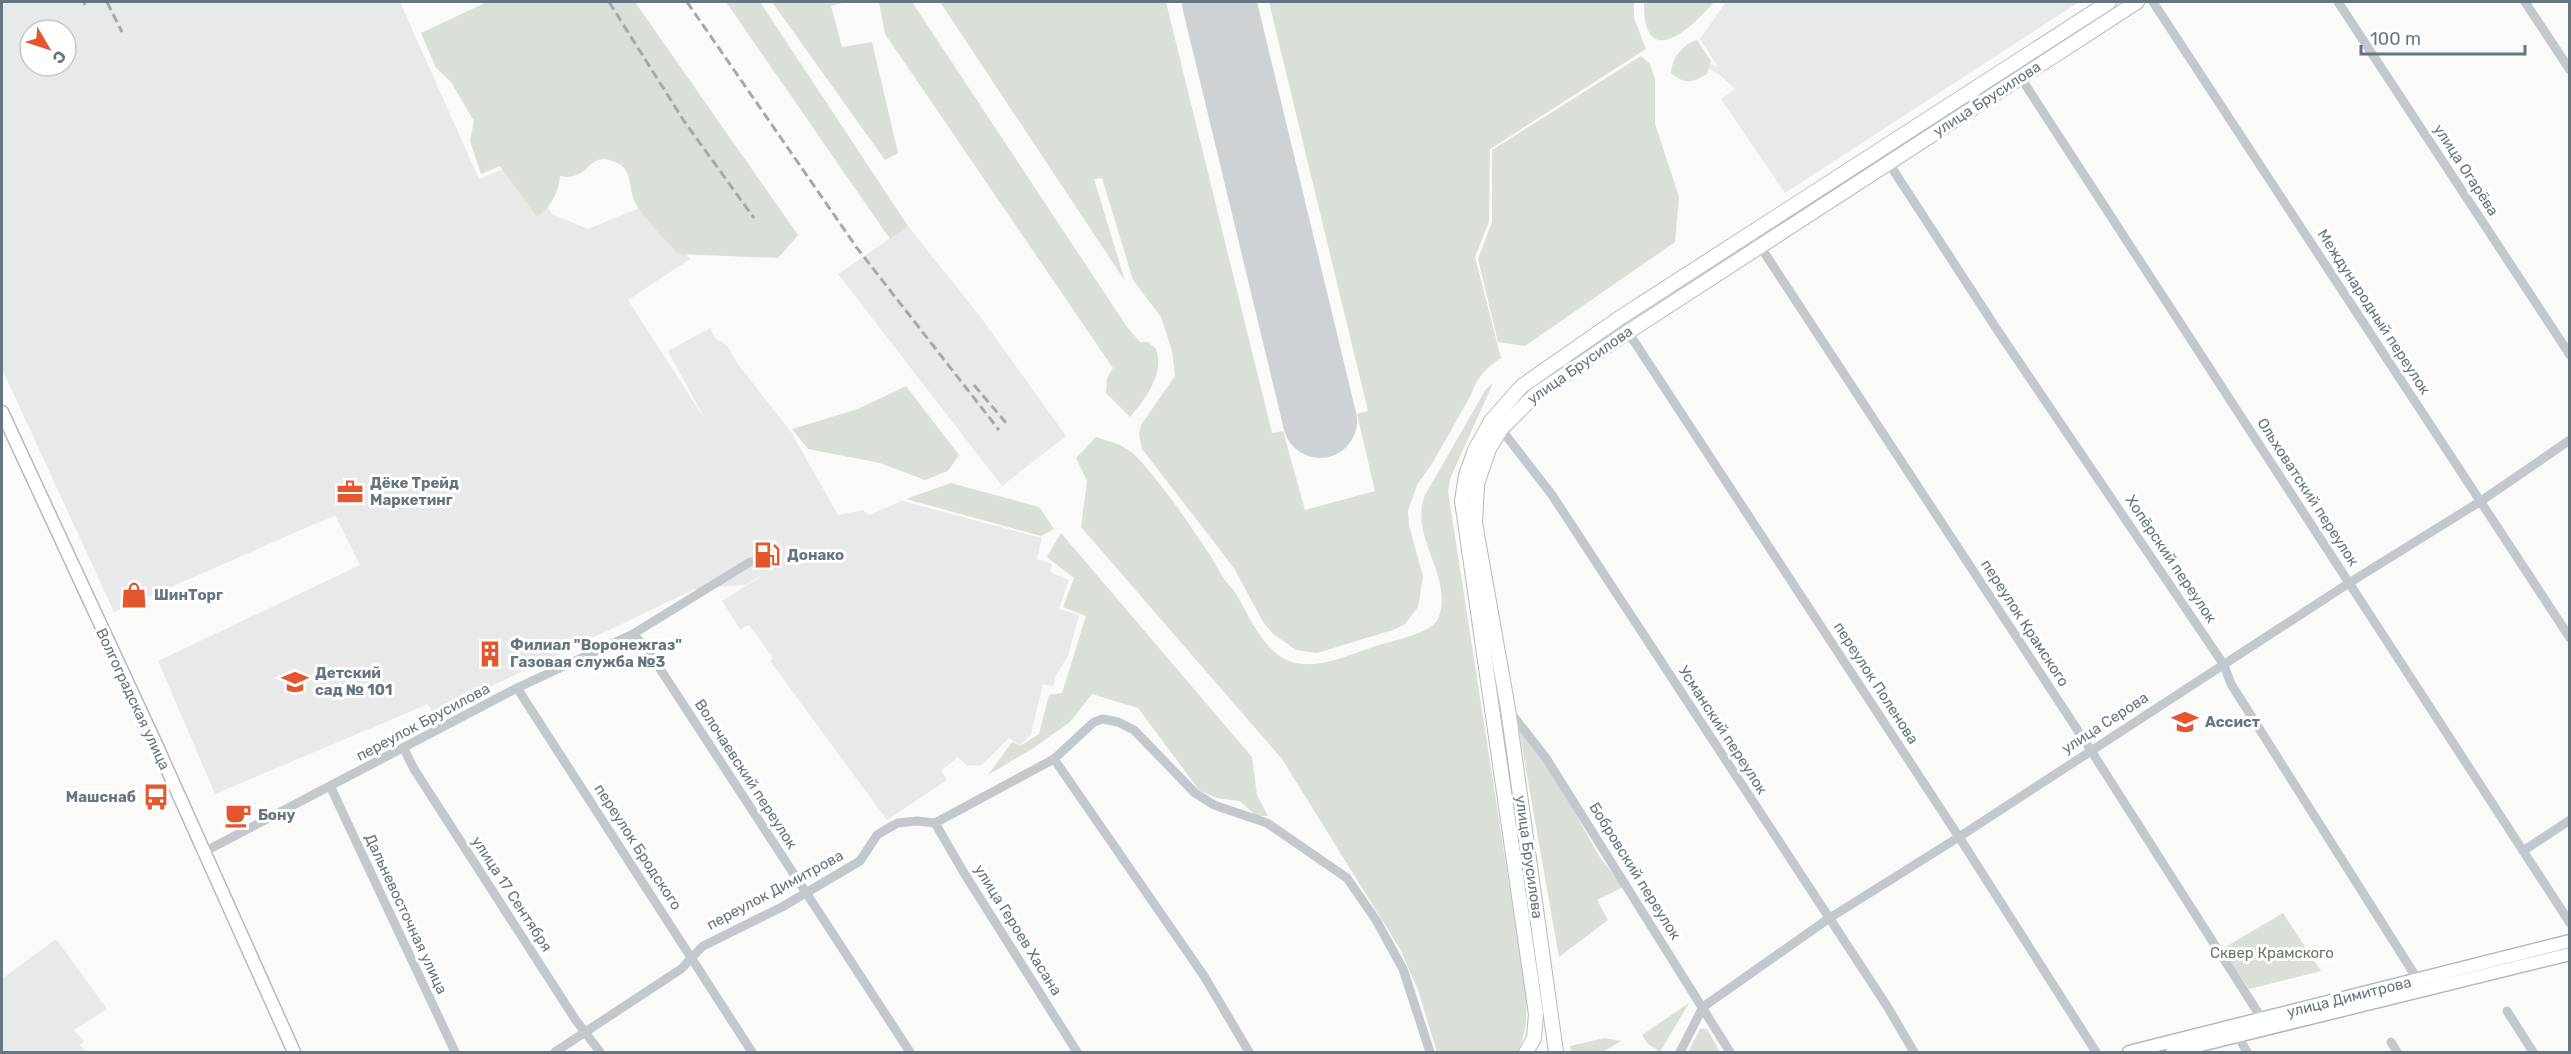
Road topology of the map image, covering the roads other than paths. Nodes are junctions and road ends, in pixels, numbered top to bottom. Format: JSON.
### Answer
{"nodes":[{"id":1,"x":2109,"y":2,"type":"edge"},
{"id":2,"x":2138,"y":2,"type":"edge"},
{"id":3,"x":2154,"y":2,"type":"edge"},
{"id":4,"x":2338,"y":2,"type":"edge"},
{"id":5,"x":2525,"y":2,"type":"edge"},
{"id":6,"x":2075,"y":23,"type":"junction"},
{"id":7,"x":2084,"y":36,"type":"junction"},
{"id":8,"x":2570,"y":70,"type":"edge"},
{"id":9,"x":2020,"y":78,"type":"junction"},
{"id":10,"x":1888,"y":162,"type":"junction"},
{"id":11,"x":1760,"y":246,"type":"junction"},
{"id":12,"x":1628,"y":332,"type":"junction"},
{"id":13,"x":2570,"y":355,"type":"edge"},
{"id":14,"x":2,"y":412,"type":"edge"},
{"id":15,"x":1501,"y":429,"type":"junction"},
{"id":16,"x":2570,"y":440,"type":"edge"},
{"id":17,"x":2481,"y":501,"type":"junction"},
{"id":18,"x":750,"y":562,"type":"dead end"},
{"id":19,"x":2349,"y":583,"type":"junction"},
{"id":20,"x":633,"y":634,"type":"junction"},
{"id":21,"x":2570,"y":638,"type":"edge"},
{"id":22,"x":2224,"y":665,"type":"junction"},
{"id":23,"x":518,"y":688,"type":"junction"},
{"id":24,"x":1508,"y":709,"type":"junction"},
{"id":25,"x":404,"y":749,"type":"junction"},
{"id":26,"x":2090,"y":750,"type":"junction"},
{"id":27,"x":1054,"y":759,"type":"junction"},
{"id":28,"x":331,"y":788,"type":"junction"},
{"id":29,"x":2570,"y":820,"type":"edge"},
{"id":30,"x":935,"y":822,"type":"junction"},
{"id":31,"x":1959,"y":837,"type":"junction"},
{"id":32,"x":2523,"y":851,"type":"junction"},
{"id":33,"x":202,"y":853,"type":"junction"},
{"id":34,"x":805,"y":893,"type":"junction"},
{"id":35,"x":1828,"y":919,"type":"junction"},
{"id":36,"x":2570,"y":923,"type":"edge"},
{"id":37,"x":2570,"y":941,"type":"edge"},
{"id":38,"x":2570,"y":954,"type":"edge"},
{"id":39,"x":690,"y":959,"type":"junction"},
{"id":40,"x":2418,"y":980,"type":"junction"},
{"id":41,"x":1703,"y":1007,"type":"junction"},
{"id":42,"x":2506,"y":1011,"type":"dead end"},
{"id":43,"x":2262,"y":1019,"type":"junction"},
{"id":44,"x":587,"y":1032,"type":"junction"},
{"id":45,"x":2238,"y":1036,"type":"junction"},
{"id":46,"x":2391,"y":1042,"type":"dead end"},
{"id":47,"x":294,"y":1053,"type":"edge"},
{"id":48,"x":455,"y":1053,"type":"edge"},
{"id":49,"x":555,"y":1053,"type":"edge"},
{"id":50,"x":600,"y":1053,"type":"edge"},
{"id":51,"x":752,"y":1053,"type":"edge"},
{"id":52,"x":910,"y":1053,"type":"edge"},
{"id":53,"x":1077,"y":1053,"type":"edge"},
{"id":54,"x":1249,"y":1053,"type":"edge"},
{"id":55,"x":1430,"y":1053,"type":"edge"},
{"id":56,"x":1526,"y":1053,"type":"edge"},
{"id":57,"x":1556,"y":1053,"type":"edge"},
{"id":58,"x":1680,"y":1053,"type":"edge"},
{"id":59,"x":1730,"y":1053,"type":"edge"},
{"id":60,"x":1914,"y":1053,"type":"edge"},
{"id":61,"x":2096,"y":1053,"type":"edge"},
{"id":62,"x":2129,"y":1053,"type":"edge"},
{"id":63,"x":2172,"y":1053,"type":"edge"},
{"id":64,"x":2247,"y":1053,"type":"edge"},
{"id":65,"x":2397,"y":1053,"type":"edge"},
{"id":66,"x":2533,"y":1053,"type":"edge"}],
"edges":[{"from":1,"to":6,"type":"main road","name":"улица Брусилова"},
{"from":2,"to":7,"type":"main road","name":"улица Брусилова"},
{"from":3,"to":17,"type":"street","name":"Международный переулок"},
{"from":4,"to":13,"type":"street","name":"улица Огарёва"},
{"from":5,"to":8,"type":"street"},
{"from":6,"to":7,"type":"main road"},
{"from":6,"to":56,"type":"main road","name":"улица Брусилова"},
{"from":7,"to":9,"type":"main road","name":"улица Брусилова"},
{"from":9,"to":10,"type":"main road","name":"улица Брусилова"},
{"from":9,"to":19,"type":"street","name":"Ольховатский переулок"},
{"from":10,"to":11,"type":"main road","name":"улица Брусилова"},
{"from":10,"to":22,"type":"street","name":"Хопёрский переулок"},
{"from":11,"to":12,"type":"main road","name":"улица Брусилова"},
{"from":11,"to":26,"type":"street","name":"переулок Крамского"},
{"from":12,"to":15,"type":"main road","name":"улица Брусилова"},
{"from":12,"to":31,"type":"street","name":"переулок Поленова"},
{"from":14,"to":33,"type":"main road","name":"Волгоградская улица"},
{"from":15,"to":24,"type":"main road","name":"улица Брусилова"},
{"from":15,"to":35,"type":"street","name":"Усманский переулок"},
{"from":16,"to":17,"type":"street","name":"улица Серова"},
{"from":17,"to":19,"type":"street","name":"улица Серова"},
{"from":17,"to":21,"type":"street","name":"Международный переулок"},
{"from":18,"to":20,"type":"street","name":"переулок Брусилова"},
{"from":19,"to":22,"type":"street","name":"улица Серова"},
{"from":19,"to":32,"type":"street","name":"Ольховатский переулок"},
{"from":20,"to":23,"type":"street","name":"переулок Брусилова"},
{"from":20,"to":34,"type":"street","name":"Волочаевский переулок"},
{"from":22,"to":26,"type":"street","name":"улица Серова"},
{"from":22,"to":40,"type":"street","name":"Хопёрский переулок"},
{"from":23,"to":25,"type":"street","name":"переулок Брусилова"},
{"from":23,"to":39,"type":"street","name":"переулок Бродского"},
{"from":24,"to":41,"type":"street","name":"Бобровский переулок"},
{"from":24,"to":57,"type":"main road","name":"улица Брусилова"},
{"from":25,"to":28,"type":"street","name":"переулок Брусилова"},
{"from":25,"to":44,"type":"street","name":"улица 17 Сентября"},
{"from":26,"to":31,"type":"street","name":"улица Серова"},
{"from":26,"to":43,"type":"street","name":"переулок Крамского"},
{"from":27,"to":30,"type":"street","name":"переулок Димитрова"},
{"from":27,"to":54,"type":"street"},
{"from":27,"to":55,"type":"street","name":"переулок Димитрова"},
{"from":28,"to":33,"type":"street","name":"переулок Брусилова"},
{"from":28,"to":48,"type":"street","name":"Дальневосточная улица"},
{"from":29,"to":32,"type":"street"},
{"from":30,"to":34,"type":"street","name":"переулок Димитрова"},
{"from":30,"to":53,"type":"street","name":"улица Героев Хасана"},
{"from":31,"to":35,"type":"street","name":"улица Серова"},
{"from":31,"to":61,"type":"street","name":"переулок Поленова"},
{"from":32,"to":36,"type":"street","name":"Ольховатский переулок"},
{"from":33,"to":47,"type":"main road","name":"Волгоградская улица"},
{"from":34,"to":39,"type":"street","name":"переулок Димитрова"},
{"from":34,"to":52,"type":"street","name":"Волочаевский переулок"},
{"from":35,"to":41,"type":"street","name":"улица Серова"},
{"from":35,"to":60,"type":"street","name":"Усманский переулок"},
{"from":37,"to":40,"type":"main road","name":"улица Димитрова"},
{"from":38,"to":45,"type":"main road","name":"улица Димитрова"},
{"from":39,"to":44,"type":"street","name":"переулок Димитрова"},
{"from":39,"to":51,"type":"street","name":"переулок Бродского"},
{"from":40,"to":43,"type":"main road","name":"улица Димитрова"},
{"from":41,"to":58,"type":"street","name":"улица Серова"},
{"from":41,"to":59,"type":"street","name":"Бобровский переулок"},
{"from":42,"to":66,"type":"street"},
{"from":43,"to":62,"type":"main road","name":"улица Димитрова"},
{"from":44,"to":49,"type":"street","name":"переулок Димитрова"},
{"from":44,"to":50,"type":"street","name":"улица 17 Сентября"},
{"from":45,"to":63,"type":"main road","name":"улица Димитрова"},
{"from":45,"to":64,"type":"street"},
{"from":46,"to":65,"type":"street"}]}
